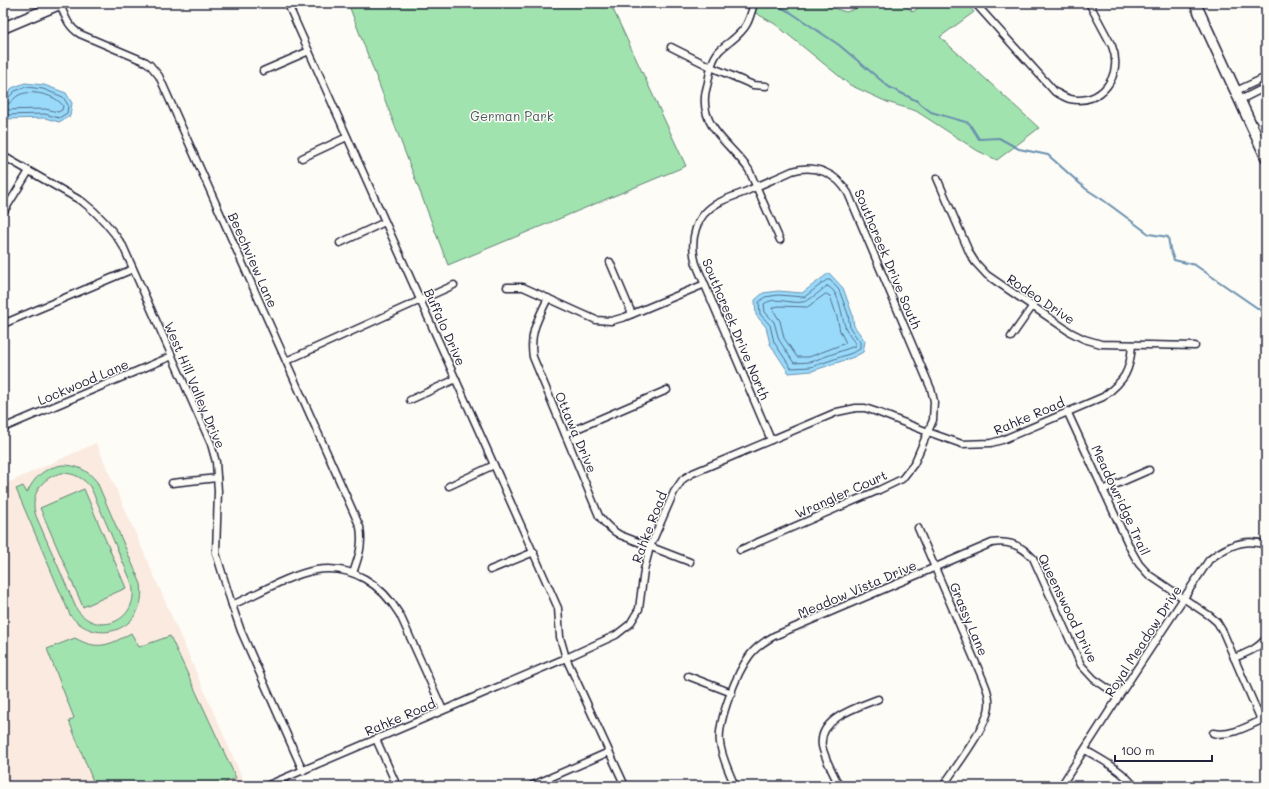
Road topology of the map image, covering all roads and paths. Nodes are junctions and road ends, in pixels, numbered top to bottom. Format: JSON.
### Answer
{"nodes":[{"id":1,"x":61,"y":3,"type":"edge"},
{"id":2,"x":754,"y":3,"type":"edge"},
{"id":3,"x":975,"y":3,"type":"edge"},
{"id":4,"x":1089,"y":3,"type":"edge"},
{"id":5,"x":1196,"y":3,"type":"edge"},
{"id":6,"x":290,"y":9,"type":"dead end"},
{"id":7,"x":3,"y":28,"type":"edge"},
{"id":8,"x":671,"y":47,"type":"dead end"},
{"id":9,"x":309,"y":51,"type":"junction"},
{"id":10,"x":711,"y":67,"type":"junction"},
{"id":11,"x":263,"y":71,"type":"dead end"},
{"id":12,"x":1266,"y":77,"type":"edge"},
{"id":13,"x":766,"y":86,"type":"dead end"},
{"id":14,"x":1266,"y":87,"type":"edge"},
{"id":15,"x":1236,"y":90,"type":"junction"},
{"id":16,"x":1240,"y":100,"type":"junction"},
{"id":17,"x":347,"y":137,"type":"junction"},
{"id":18,"x":3,"y":156,"type":"edge"},
{"id":19,"x":1266,"y":157,"type":"edge"},
{"id":20,"x":302,"y":158,"type":"dead end"},
{"id":21,"x":29,"y":171,"type":"junction"},
{"id":22,"x":937,"y":178,"type":"dead end"},
{"id":23,"x":757,"y":187,"type":"junction"},
{"id":24,"x":3,"y":213,"type":"edge"},
{"id":25,"x":385,"y":222,"type":"junction"},
{"id":26,"x":780,"y":240,"type":"dead end"},
{"id":27,"x":340,"y":243,"type":"dead end"},
{"id":28,"x":610,"y":262,"type":"dead end"},
{"id":29,"x":133,"y":269,"type":"junction"},
{"id":30,"x":705,"y":284,"type":"junction"},
{"id":31,"x":454,"y":285,"type":"dead end"},
{"id":32,"x":507,"y":287,"type":"dead end"},
{"id":33,"x":548,"y":298,"type":"junction"},
{"id":34,"x":420,"y":300,"type":"junction"},
{"id":35,"x":1032,"y":307,"type":"junction"},
{"id":36,"x":632,"y":314,"type":"junction"},
{"id":37,"x":3,"y":324,"type":"edge"},
{"id":38,"x":1011,"y":337,"type":"dead end"},
{"id":39,"x":1132,"y":345,"type":"junction"},
{"id":40,"x":1195,"y":346,"type":"dead end"},
{"id":41,"x":172,"y":356,"type":"junction"},
{"id":42,"x":286,"y":362,"type":"junction"},
{"id":43,"x":456,"y":379,"type":"junction"},
{"id":44,"x":667,"y":390,"type":"dead end"},
{"id":45,"x":410,"y":400,"type":"dead end"},
{"id":46,"x":1067,"y":411,"type":"junction"},
{"id":47,"x":3,"y":428,"type":"edge"},
{"id":48,"x":928,"y":432,"type":"junction"},
{"id":49,"x":565,"y":434,"type":"junction"},
{"id":50,"x":771,"y":440,"type":"junction"},
{"id":51,"x":494,"y":465,"type":"junction"},
{"id":52,"x":1149,"y":470,"type":"dead end"},
{"id":53,"x":217,"y":478,"type":"junction"},
{"id":54,"x":172,"y":482,"type":"dead end"},
{"id":55,"x":449,"y":486,"type":"dead end"},
{"id":56,"x":1103,"y":490,"type":"junction"},
{"id":57,"x":918,"y":528,"type":"dead end"},
{"id":58,"x":1016,"y":545,"type":"joint"},
{"id":59,"x":1266,"y":545,"type":"edge"},
{"id":60,"x":650,"y":547,"type":"junction"},
{"id":61,"x":740,"y":550,"type":"dead end"},
{"id":62,"x":534,"y":552,"type":"junction"},
{"id":63,"x":690,"y":562,"type":"dead end"},
{"id":64,"x":935,"y":567,"type":"junction"},
{"id":65,"x":490,"y":570,"type":"dead end"},
{"id":66,"x":353,"y":573,"type":"junction"},
{"id":67,"x":1183,"y":598,"type":"junction"},
{"id":68,"x":232,"y":606,"type":"junction"},
{"id":69,"x":1266,"y":638,"type":"edge"},
{"id":70,"x":566,"y":658,"type":"junction"},
{"id":71,"x":1234,"y":658,"type":"junction"},
{"id":72,"x":688,"y":676,"type":"dead end"},
{"id":73,"x":732,"y":692,"type":"junction"},
{"id":74,"x":1119,"y":696,"type":"junction"},
{"id":75,"x":878,"y":699,"type":"dead end"},
{"id":76,"x":443,"y":710,"type":"junction"},
{"id":77,"x":1264,"y":719,"type":"edge"},
{"id":78,"x":1213,"y":733,"type":"dead end"},
{"id":79,"x":376,"y":739,"type":"junction"},
{"id":80,"x":1085,"y":750,"type":"junction"},
{"id":81,"x":609,"y":752,"type":"junction"},
{"id":82,"x":303,"y":770,"type":"junction"},
{"id":83,"x":266,"y":786,"type":"edge"},
{"id":84,"x":397,"y":786,"type":"edge"},
{"id":85,"x":531,"y":786,"type":"edge"},
{"id":86,"x":625,"y":786,"type":"edge"},
{"id":87,"x":735,"y":786,"type":"edge"},
{"id":88,"x":839,"y":786,"type":"edge"},
{"id":89,"x":943,"y":786,"type":"edge"},
{"id":90,"x":1061,"y":786,"type":"edge"},
{"id":91,"x":1134,"y":786,"type":"edge"}],
"edges":[{"from":1,"to":7,"type":"main road"},
{"from":1,"to":42,"type":"street","name":"Beechview Lane"},
{"from":2,"to":10,"type":"street"},
{"from":3,"to":4,"type":"street"},
{"from":5,"to":15,"type":"main road"},
{"from":6,"to":9,"type":"street","name":"Buffalo Drive"},
{"from":8,"to":10,"type":"street"},
{"from":9,"to":11,"type":"street"},
{"from":9,"to":17,"type":"street","name":"Buffalo Drive"},
{"from":10,"to":13,"type":"street"},
{"from":10,"to":23,"type":"street"},
{"from":12,"to":15,"type":"street"},
{"from":14,"to":16,"type":"street"},
{"from":15,"to":16,"type":"main road"},
{"from":16,"to":19,"type":"main road"},
{"from":17,"to":20,"type":"street"},
{"from":17,"to":25,"type":"street","name":"Buffalo Drive"},
{"from":18,"to":21,"type":"street","name":"West Hill Valley Drive"},
{"from":21,"to":24,"type":"street"},
{"from":21,"to":29,"type":"street","name":"West Hill Valley Drive"},
{"from":22,"to":35,"type":"street","name":"Rodeo Drive"},
{"from":23,"to":26,"type":"street"},
{"from":23,"to":30,"type":"street","name":"Southcreek Drive North"},
{"from":23,"to":48,"type":"street","name":"Southcreek Drive South"},
{"from":25,"to":27,"type":"street"},
{"from":25,"to":34,"type":"street","name":"Buffalo Drive"},
{"from":28,"to":36,"type":"street"},
{"from":29,"to":37,"type":"street"},
{"from":29,"to":41,"type":"street","name":"West Hill Valley Drive"},
{"from":30,"to":36,"type":"street"},
{"from":30,"to":50,"type":"street","name":"Southcreek Drive North"},
{"from":31,"to":34,"type":"street"},
{"from":32,"to":33,"type":"street"},
{"from":33,"to":36,"type":"street"},
{"from":33,"to":49,"type":"street","name":"Ottawa Drive"},
{"from":34,"to":42,"type":"street"},
{"from":34,"to":43,"type":"street","name":"Buffalo Drive"},
{"from":35,"to":38,"type":"street"},
{"from":35,"to":39,"type":"street","name":"Rodeo Drive"},
{"from":39,"to":40,"type":"street","name":"Rodeo Drive"},
{"from":39,"to":46,"type":"street","name":"Rahke Road"},
{"from":41,"to":47,"type":"street","name":"Lockwood Lane"},
{"from":41,"to":53,"type":"street","name":"West Hill Valley Drive"},
{"from":42,"to":66,"type":"street","name":"Beechview Lane"},
{"from":43,"to":45,"type":"street"},
{"from":43,"to":51,"type":"street","name":"Buffalo Drive"},
{"from":44,"to":49,"type":"street"},
{"from":46,"to":48,"type":"street","name":"Rahke Road"},
{"from":46,"to":56,"type":"street","name":"Meadowridge Trail"},
{"from":48,"to":50,"type":"street","name":"Rahke Road"},
{"from":48,"to":61,"type":"street","name":"Wrangler Court"},
{"from":49,"to":60,"type":"street","name":"Ottawa Drive"},
{"from":50,"to":60,"type":"street","name":"Rahke Road"},
{"from":51,"to":55,"type":"street"},
{"from":51,"to":62,"type":"street","name":"Buffalo Drive"},
{"from":52,"to":56,"type":"street"},
{"from":53,"to":54,"type":"street"},
{"from":53,"to":68,"type":"street","name":"West Hill Valley Drive"},
{"from":56,"to":67,"type":"street","name":"Meadowridge Trail"},
{"from":57,"to":64,"type":"street","name":"Grassy Lane"},
{"from":58,"to":64,"type":"street","name":"Meadow Vista Drive"},
{"from":58,"to":74,"type":"street","name":"Queenswood Drive"},
{"from":59,"to":67,"type":"street","name":"Royal Meadow Drive"},
{"from":60,"to":63,"type":"street","name":"Ottawa Drive"},
{"from":60,"to":70,"type":"street","name":"Rahke Road"},
{"from":62,"to":65,"type":"street"},
{"from":62,"to":70,"type":"street","name":"Buffalo Drive"},
{"from":64,"to":73,"type":"street","name":"Meadow Vista Drive"},
{"from":64,"to":89,"type":"street","name":"Grassy Lane"},
{"from":66,"to":68,"type":"street"},
{"from":66,"to":76,"type":"street"},
{"from":67,"to":71,"type":"street","name":"Meadowridge Trail"},
{"from":67,"to":74,"type":"street","name":"Royal Meadow Drive"},
{"from":68,"to":82,"type":"street","name":"West Hill Valley Drive"},
{"from":69,"to":71,"type":"street"},
{"from":70,"to":76,"type":"street","name":"Rahke Road"},
{"from":70,"to":81,"type":"street","name":"Buffalo Drive"},
{"from":71,"to":77,"type":"street","name":"Meadowridge Trail"},
{"from":72,"to":73,"type":"street"},
{"from":73,"to":87,"type":"street","name":"Meadow Vista Drive"},
{"from":74,"to":80,"type":"street","name":"Royal Meadow Drive"},
{"from":75,"to":88,"type":"street"},
{"from":76,"to":79,"type":"street","name":"Rahke Road"},
{"from":77,"to":78,"type":"street"},
{"from":79,"to":82,"type":"street","name":"Rahke Road"},
{"from":79,"to":84,"type":"street"},
{"from":80,"to":90,"type":"street","name":"Royal Meadow Drive"},
{"from":80,"to":91,"type":"street"},
{"from":81,"to":85,"type":"street"},
{"from":81,"to":86,"type":"street","name":"Buffalo Drive"},
{"from":82,"to":83,"type":"street","name":"Rahke Road"}]}
